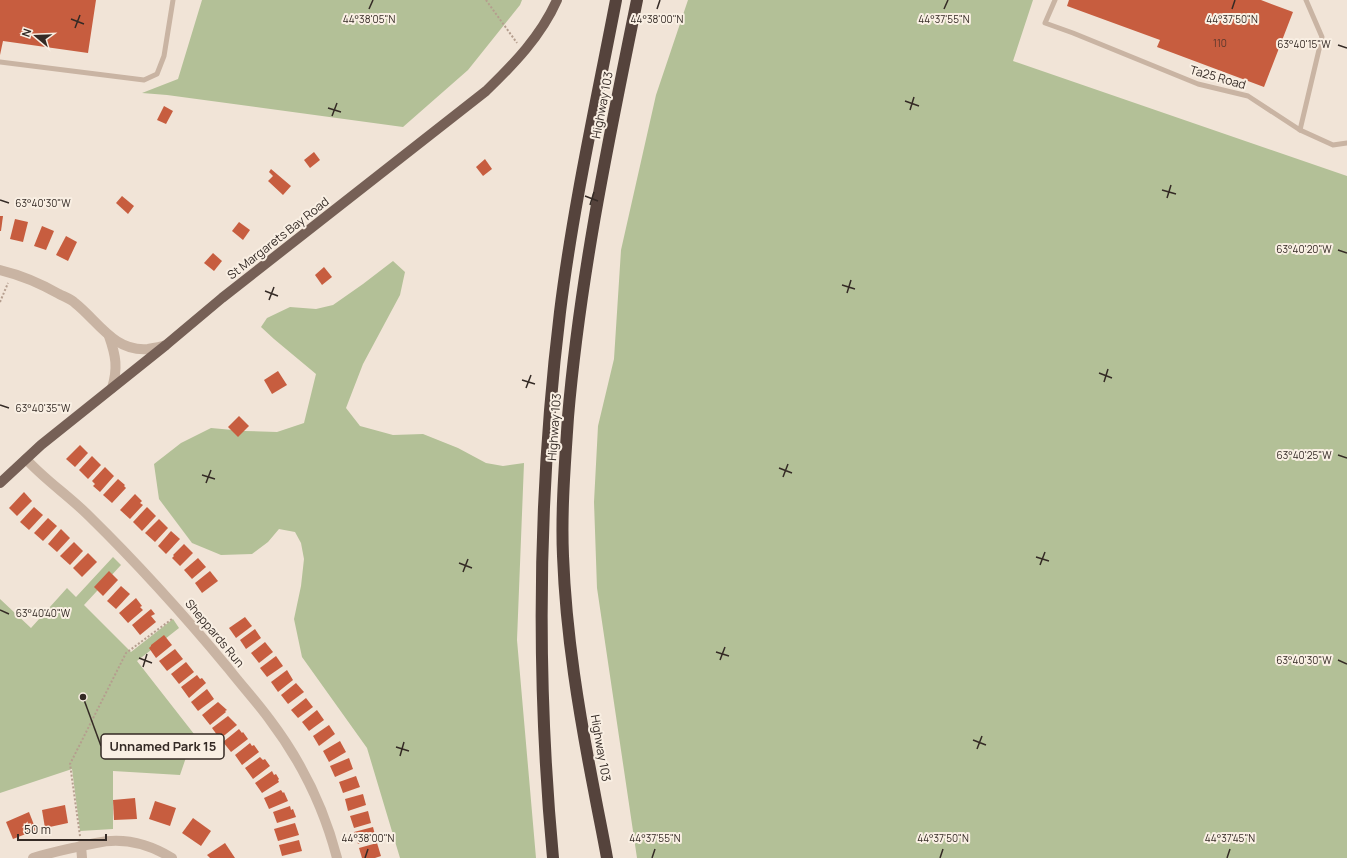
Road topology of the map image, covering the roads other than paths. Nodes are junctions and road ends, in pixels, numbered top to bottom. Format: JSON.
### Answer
{"nodes":[{"id":1,"x":173,"y":0,"type":"edge"},
{"id":2,"x":557,"y":0,"type":"edge"},
{"id":3,"x":609,"y":0,"type":"edge"},
{"id":4,"x":616,"y":0,"type":"edge"},
{"id":5,"x":637,"y":0,"type":"edge"},
{"id":6,"x":1055,"y":0,"type":"edge"},
{"id":7,"x":1306,"y":0,"type":"edge"},
{"id":8,"x":0,"y":62,"type":"edge"},
{"id":9,"x":595,"y":106,"type":"junction"},
{"id":10,"x":1300,"y":130,"type":"junction"},
{"id":11,"x":1347,"y":143,"type":"edge"},
{"id":12,"x":0,"y":270,"type":"edge"},
{"id":13,"x":109,"y":336,"type":"junction"},
{"id":14,"x":166,"y":345,"type":"junction"},
{"id":15,"x":112,"y":388,"type":"junction"},
{"id":16,"x":26,"y":459,"type":"junction"},
{"id":17,"x":0,"y":483,"type":"edge"},
{"id":18,"x":81,"y":846,"type":"junction"},
{"id":19,"x":33,"y":858,"type":"edge"},
{"id":20,"x":82,"y":858,"type":"edge"},
{"id":21,"x":172,"y":858,"type":"edge"},
{"id":22,"x":337,"y":858,"type":"edge"},
{"id":23,"x":553,"y":858,"type":"edge"},
{"id":24,"x":607,"y":858,"type":"edge"}],
"edges":[{"from":1,"to":8,"type":"lane"},
{"from":2,"to":14,"type":"main road","name":"St Margarets Bay Road"},
{"from":3,"to":9,"type":"highway"},
{"from":4,"to":9,"type":"highway","name":"Highway 103"},
{"from":5,"to":24,"type":"highway","name":"Highway 103"},
{"from":6,"to":10,"type":"lane","name":"Ta25 Road"},
{"from":7,"to":10,"type":"lane"},
{"from":9,"to":23,"type":"highway","name":"Highway 103"},
{"from":10,"to":11,"type":"lane"},
{"from":12,"to":13,"type":"street"},
{"from":13,"to":14,"type":"street"},
{"from":13,"to":15,"type":"street"},
{"from":14,"to":15,"type":"main road","name":"St Margarets Bay Road"},
{"from":15,"to":16,"type":"main road","name":"St Margarets Bay Road"},
{"from":16,"to":17,"type":"main road","name":"St Margarets Bay Road"},
{"from":16,"to":22,"type":"street","name":"Sheppards Run"},
{"from":18,"to":19,"type":"street"},
{"from":18,"to":20,"type":"street"},
{"from":18,"to":21,"type":"street"}]}
